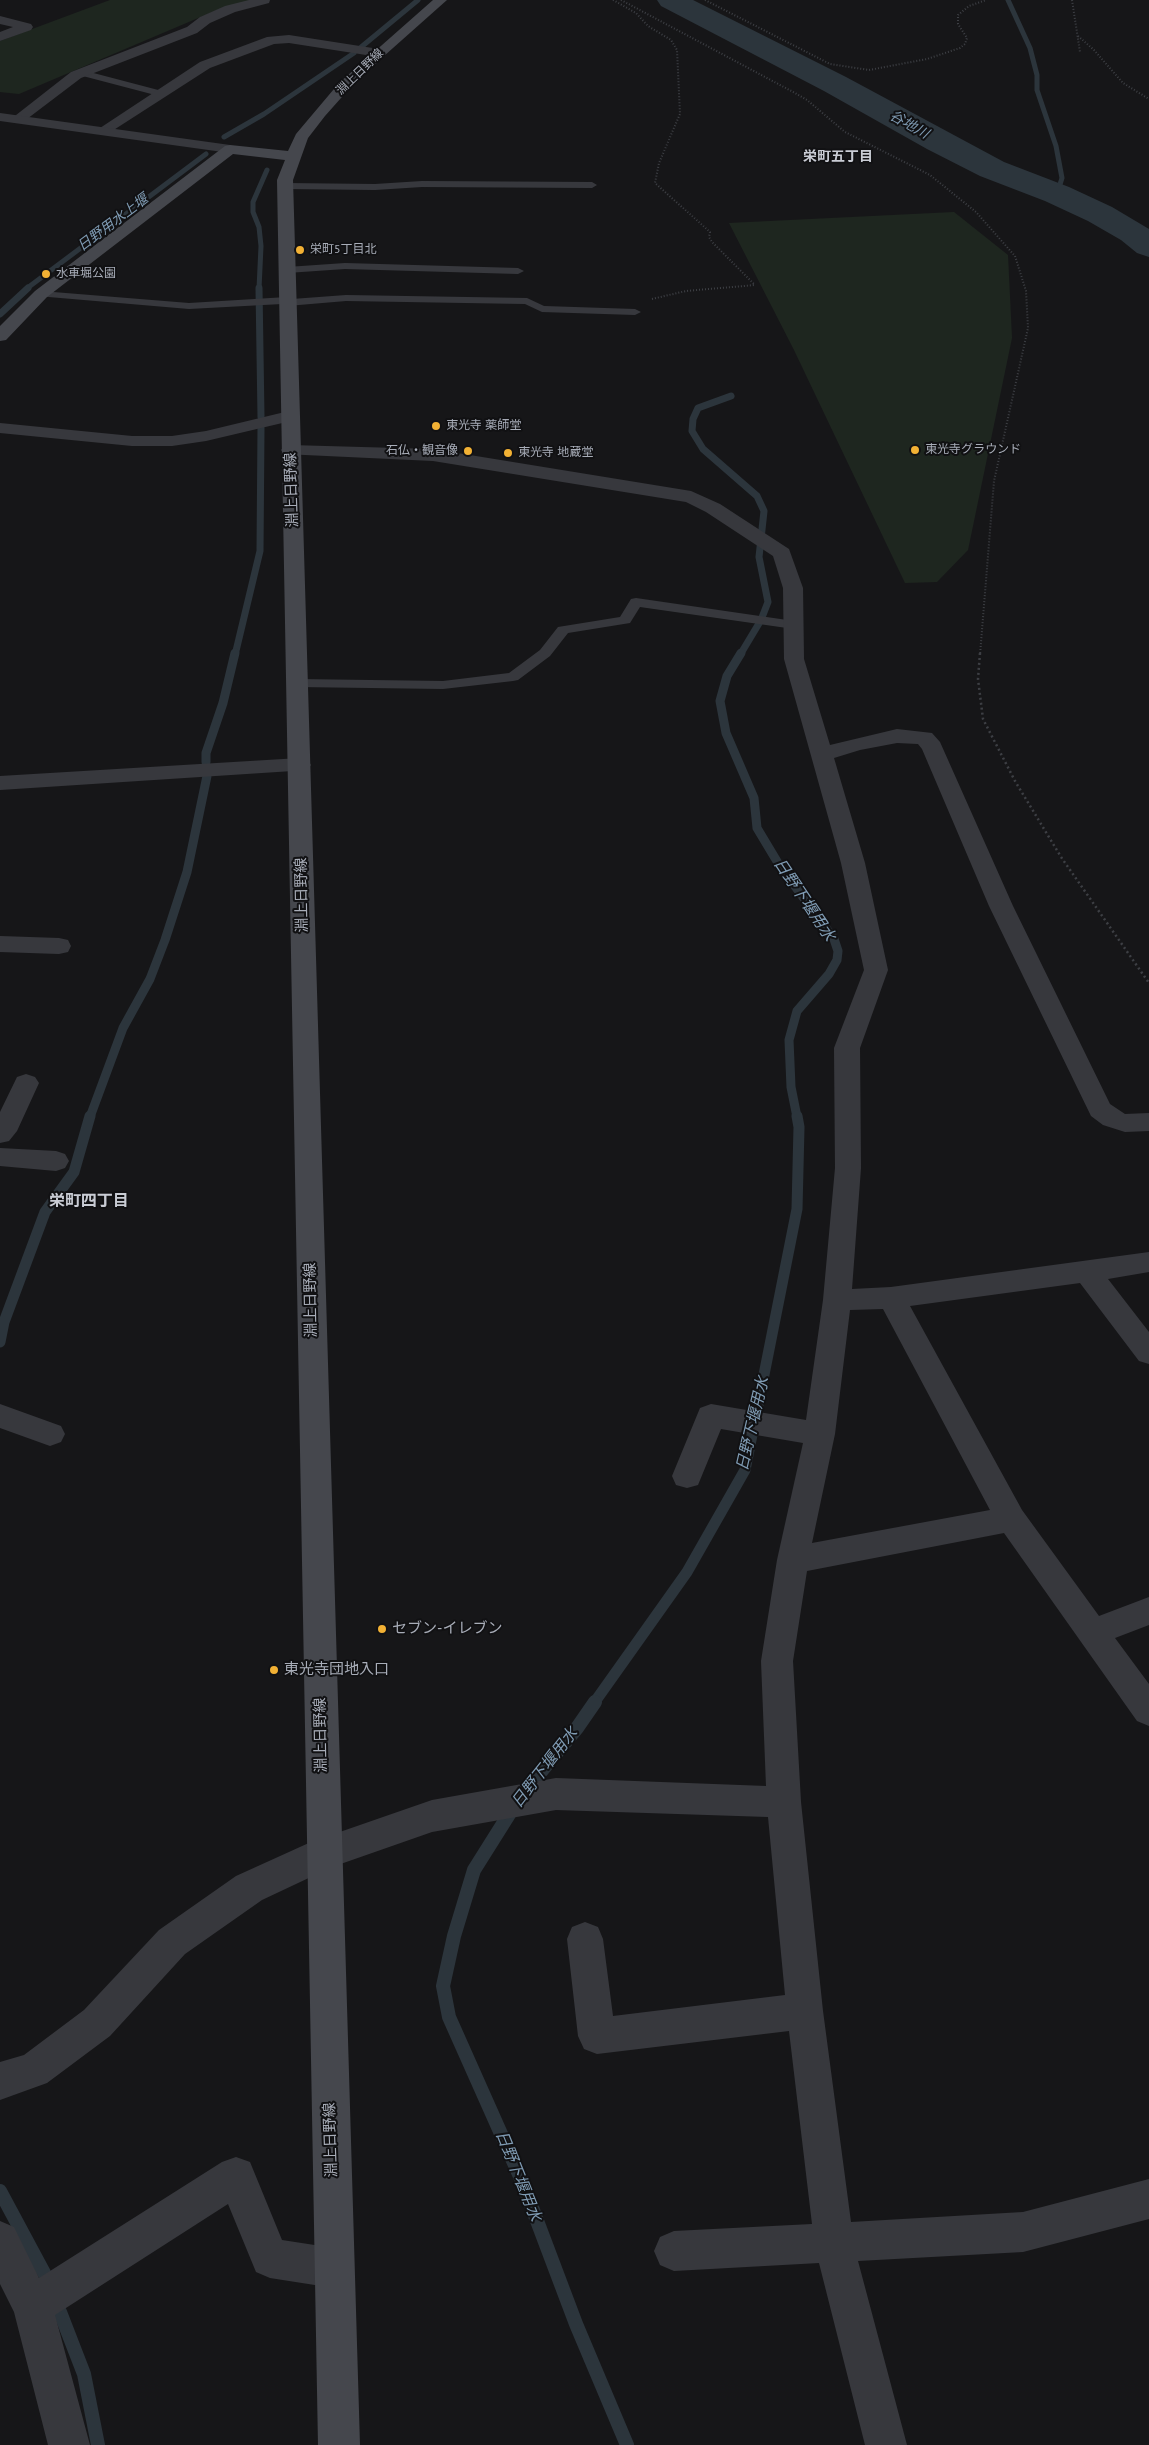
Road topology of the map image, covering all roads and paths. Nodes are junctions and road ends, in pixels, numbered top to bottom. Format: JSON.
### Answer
{"nodes":[{"id":1,"x":264,"y":0,"type":"edge"},
{"id":2,"x":441,"y":0,"type":"edge"},
{"id":3,"x":613,"y":0,"type":"edge"},
{"id":4,"x":621,"y":0,"type":"edge"},
{"id":5,"x":705,"y":0,"type":"edge"},
{"id":6,"x":986,"y":0,"type":"edge"},
{"id":7,"x":1072,"y":0,"type":"edge"},
{"id":8,"x":0,"y":20,"type":"edge"},
{"id":9,"x":192,"y":30,"type":"junction"},
{"id":10,"x":0,"y":36,"type":"edge"},
{"id":11,"x":210,"y":36,"type":"dead end"},
{"id":12,"x":1078,"y":36,"type":"junction"},
{"id":13,"x":228,"y":42,"type":"dead end"},
{"id":14,"x":246,"y":48,"type":"junction"},
{"id":15,"x":1080,"y":52,"type":"dead end"},
{"id":16,"x":379,"y":53,"type":"junction"},
{"id":17,"x":82,"y":73,"type":"junction"},
{"id":18,"x":159,"y":93,"type":"junction"},
{"id":19,"x":1149,"y":99,"type":"edge"},
{"id":20,"x":0,"y":117,"type":"edge"},
{"id":21,"x":18,"y":119,"type":"junction"},
{"id":22,"x":104,"y":130,"type":"junction"},
{"id":23,"x":230,"y":149,"type":"junction"},
{"id":24,"x":292,"y":156,"type":"junction"},
{"id":25,"x":285,"y":186,"type":"junction"},
{"id":26,"x":592,"y":186,"type":"dead end"},
{"id":27,"x":286,"y":270,"type":"junction"},
{"id":28,"x":518,"y":270,"type":"dead end"},
{"id":29,"x":41,"y":294,"type":"junction"},
{"id":30,"x":287,"y":302,"type":"junction"},
{"id":31,"x":636,"y":312,"type":"joint"},
{"id":32,"x":0,"y":336,"type":"edge"},
{"id":33,"x":290,"y":416,"type":"junction"},
{"id":34,"x":0,"y":428,"type":"edge"},
{"id":35,"x":290,"y":450,"type":"junction"},
{"id":36,"x":746,"y":619,"type":"joint"},
{"id":37,"x":782,"y":624,"type":"junction"},
{"id":38,"x":298,"y":683,"type":"junction"},
{"id":39,"x":821,"y":755,"type":"junction"},
{"id":40,"x":300,"y":765,"type":"junction"},
{"id":41,"x":0,"y":783,"type":"edge"},
{"id":42,"x":0,"y":944,"type":"edge"},
{"id":43,"x":59,"y":946,"type":"dead end"},
{"id":44,"x":1149,"y":983,"type":"edge"},
{"id":45,"x":26,"y":1083,"type":"dead end"},
{"id":46,"x":1149,"y":1122,"type":"edge"},
{"id":47,"x":0,"y":1134,"type":"edge"},
{"id":48,"x":0,"y":1157,"type":"edge"},
{"id":49,"x":56,"y":1161,"type":"dead end"},
{"id":50,"x":1149,"y":1262,"type":"edge"},
{"id":51,"x":1088,"y":1272,"type":"junction"},
{"id":52,"x":891,"y":1298,"type":"junction"},
{"id":53,"x":837,"y":1300,"type":"junction"},
{"id":54,"x":1149,"y":1353,"type":"edge"},
{"id":55,"x":0,"y":1416,"type":"edge"},
{"id":56,"x":50,"y":1434,"type":"dead end"},
{"id":57,"x":820,"y":1434,"type":"junction"},
{"id":58,"x":687,"y":1476,"type":"dead end"},
{"id":59,"x":1011,"y":1519,"type":"junction"},
{"id":60,"x":793,"y":1560,"type":"junction"},
{"id":61,"x":1149,"y":1611,"type":"edge"},
{"id":62,"x":1091,"y":1633,"type":"junction"},
{"id":63,"x":1149,"y":1711,"type":"edge"},
{"id":64,"x":784,"y":1802,"type":"junction"},
{"id":65,"x":323,"y":1854,"type":"junction"},
{"id":66,"x":584,"y":1939,"type":"dead end"},
{"id":67,"x":806,"y":2011,"type":"junction"},
{"id":68,"x":0,"y":2081,"type":"edge"},
{"id":69,"x":1149,"y":2199,"type":"edge"},
{"id":70,"x":0,"y":2240,"type":"edge"},
{"id":71,"x":834,"y":2244,"type":"junction"},
{"id":72,"x":674,"y":2251,"type":"dead end"},
{"id":73,"x":334,"y":2268,"type":"junction"},
{"id":74,"x":32,"y":2306,"type":"junction"},
{"id":75,"x":69,"y":2445,"type":"edge"},
{"id":76,"x":339,"y":2445,"type":"edge"},
{"id":77,"x":886,"y":2445,"type":"edge"}],
"edges":[{"from":1,"to":9,"type":"street"},
{"from":2,"to":16,"type":"main road","name":"淵上日野線"},
{"from":3,"to":31,"type":"path"},
{"from":4,"to":44,"type":"path"},
{"from":5,"to":6,"type":"path"},
{"from":7,"to":12,"type":"path"},
{"from":8,"to":10,"type":"street"},
{"from":9,"to":11,"type":"street"},
{"from":9,"to":17,"type":"street"},
{"from":12,"to":15,"type":"path"},
{"from":12,"to":19,"type":"path"},
{"from":13,"to":14,"type":"street"},
{"from":14,"to":16,"type":"street"},
{"from":14,"to":18,"type":"street"},
{"from":16,"to":24,"type":"main road","name":"淵上日野線"},
{"from":17,"to":18,"type":"lane"},
{"from":17,"to":21,"type":"street"},
{"from":18,"to":22,"type":"street"},
{"from":20,"to":21,"type":"street"},
{"from":21,"to":22,"type":"street"},
{"from":22,"to":23,"type":"street"},
{"from":23,"to":24,"type":"main road"},
{"from":23,"to":29,"type":"main road"},
{"from":24,"to":25,"type":"main road","name":"淵上日野線"},
{"from":25,"to":26,"type":"lane"},
{"from":25,"to":27,"type":"main road","name":"淵上日野線"},
{"from":27,"to":28,"type":"lane"},
{"from":27,"to":30,"type":"main road","name":"淵上日野線"},
{"from":29,"to":30,"type":"lane"},
{"from":29,"to":32,"type":"main road"},
{"from":30,"to":31,"type":"lane"},
{"from":30,"to":33,"type":"main road","name":"淵上日野線"},
{"from":33,"to":34,"type":"street"},
{"from":33,"to":35,"type":"main road","name":"淵上日野線"},
{"from":35,"to":37,"type":"street"},
{"from":35,"to":38,"type":"main road","name":"淵上日野線"},
{"from":36,"to":37,"type":"lane"},
{"from":36,"to":38,"type":"lane"},
{"from":37,"to":39,"type":"street"},
{"from":38,"to":40,"type":"main road","name":"淵上日野線"},
{"from":39,"to":46,"type":"street"},
{"from":39,"to":53,"type":"street"},
{"from":40,"to":41,"type":"street"},
{"from":40,"to":65,"type":"main road","name":"淵上日野線"},
{"from":42,"to":43,"type":"street"},
{"from":45,"to":47,"type":"street"},
{"from":48,"to":49,"type":"street"},
{"from":50,"to":51,"type":"street"},
{"from":51,"to":52,"type":"street"},
{"from":51,"to":54,"type":"street"},
{"from":52,"to":53,"type":"street"},
{"from":52,"to":59,"type":"street"},
{"from":53,"to":57,"type":"street"},
{"from":55,"to":56,"type":"street"},
{"from":57,"to":58,"type":"street"},
{"from":57,"to":60,"type":"street"},
{"from":59,"to":60,"type":"street"},
{"from":59,"to":62,"type":"street"},
{"from":60,"to":64,"type":"street"},
{"from":61,"to":62,"type":"street"},
{"from":62,"to":63,"type":"street"},
{"from":64,"to":65,"type":"street"},
{"from":64,"to":67,"type":"street"},
{"from":65,"to":68,"type":"street"},
{"from":65,"to":73,"type":"main road","name":"淵上日野線"},
{"from":66,"to":67,"type":"street"},
{"from":67,"to":71,"type":"street"},
{"from":69,"to":71,"type":"street"},
{"from":70,"to":74,"type":"street"},
{"from":71,"to":72,"type":"street"},
{"from":71,"to":77,"type":"street"},
{"from":73,"to":74,"type":"street"},
{"from":73,"to":76,"type":"main road","name":"淵上日野線"},
{"from":74,"to":75,"type":"street"}]}
